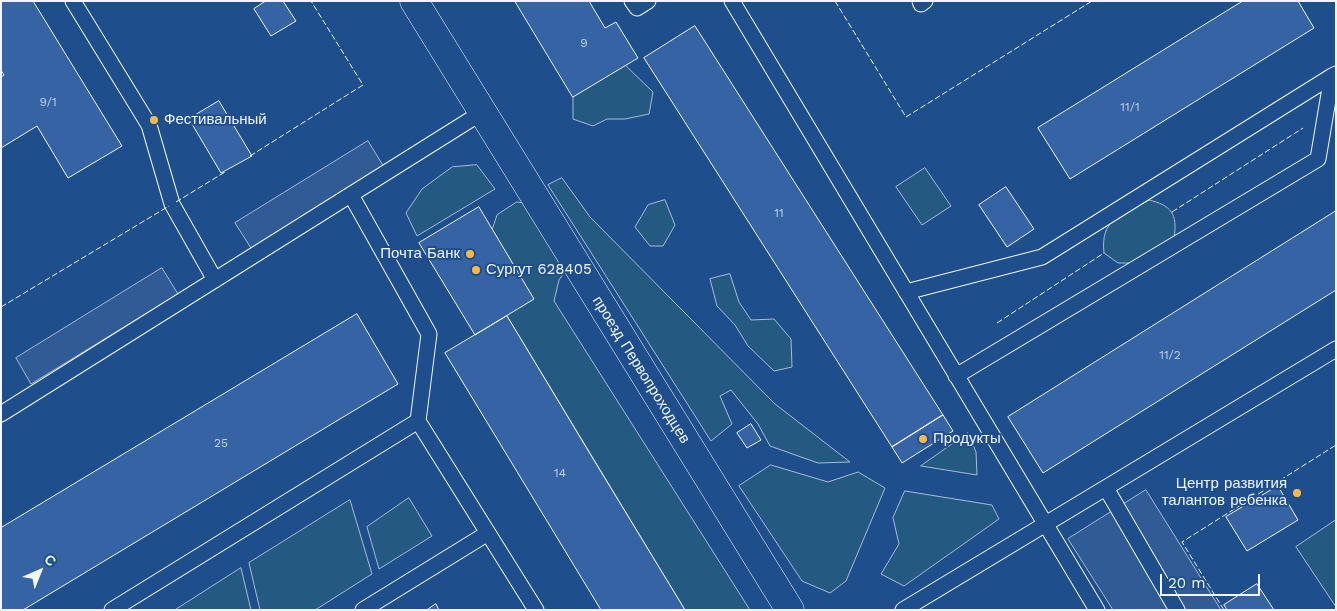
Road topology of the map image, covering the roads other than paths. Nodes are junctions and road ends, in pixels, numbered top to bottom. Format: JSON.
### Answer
{"nodes":[{"id":1,"x":73,"y":1,"type":"edge"},
{"id":2,"x":414,"y":1,"type":"edge"},
{"id":3,"x":632,"y":1,"type":"edge"},
{"id":4,"x":648,"y":1,"type":"edge"},
{"id":5,"x":732,"y":1,"type":"edge"},
{"id":6,"x":920,"y":1,"type":"edge"},
{"id":7,"x":925,"y":1,"type":"edge"},
{"id":8,"x":1334,"y":75,"type":"edge"},
{"id":9,"x":481,"y":113,"type":"junction"},
{"id":10,"x":351,"y":195,"type":"junction"},
{"id":11,"x":215,"y":280,"type":"junction"},
{"id":12,"x":906,"y":292,"type":"junction"},
{"id":13,"x":1336,"y":349,"type":"edge"},
{"id":14,"x":956,"y":376,"type":"junction"},
{"id":15,"x":1,"y":414,"type":"edge"},
{"id":16,"x":418,"y":421,"type":"junction"},
{"id":17,"x":1106,"y":488,"type":"junction"},
{"id":18,"x":1047,"y":523,"type":"junction"},
{"id":19,"x":488,"y":533,"type":"junction"},
{"id":20,"x":112,"y":610,"type":"edge"},
{"id":21,"x":363,"y":610,"type":"edge"},
{"id":22,"x":536,"y":610,"type":"edge"},
{"id":23,"x":790,"y":610,"type":"edge"},
{"id":24,"x":903,"y":610,"type":"edge"},
{"id":25,"x":1098,"y":610,"type":"edge"},
{"id":26,"x":1177,"y":610,"type":"edge"}],
"edges":[{"from":1,"to":11,"type":"lane"},
{"from":2,"to":9,"type":"street","name":"проезд Первопроходцев"},
{"from":3,"to":4,"type":"lane"},
{"from":5,"to":12,"type":"lane"},
{"from":6,"to":7,"type":"lane"},
{"from":8,"to":12,"type":"lane"},
{"from":8,"to":14,"type":"lane"},
{"from":9,"to":10,"type":"lane"},
{"from":9,"to":23,"type":"street","name":"проезд Первопроходцев"},
{"from":10,"to":11,"type":"lane"},
{"from":10,"to":16,"type":"lane"},
{"from":11,"to":15,"type":"lane"},
{"from":12,"to":14,"type":"lane"},
{"from":13,"to":17,"type":"lane"},
{"from":14,"to":18,"type":"lane"},
{"from":16,"to":19,"type":"lane"},
{"from":16,"to":20,"type":"lane"},
{"from":17,"to":18,"type":"lane"},
{"from":17,"to":26,"type":"lane"},
{"from":18,"to":24,"type":"lane"},
{"from":18,"to":25,"type":"lane"},
{"from":19,"to":21,"type":"lane"},
{"from":19,"to":22,"type":"lane"}]}
